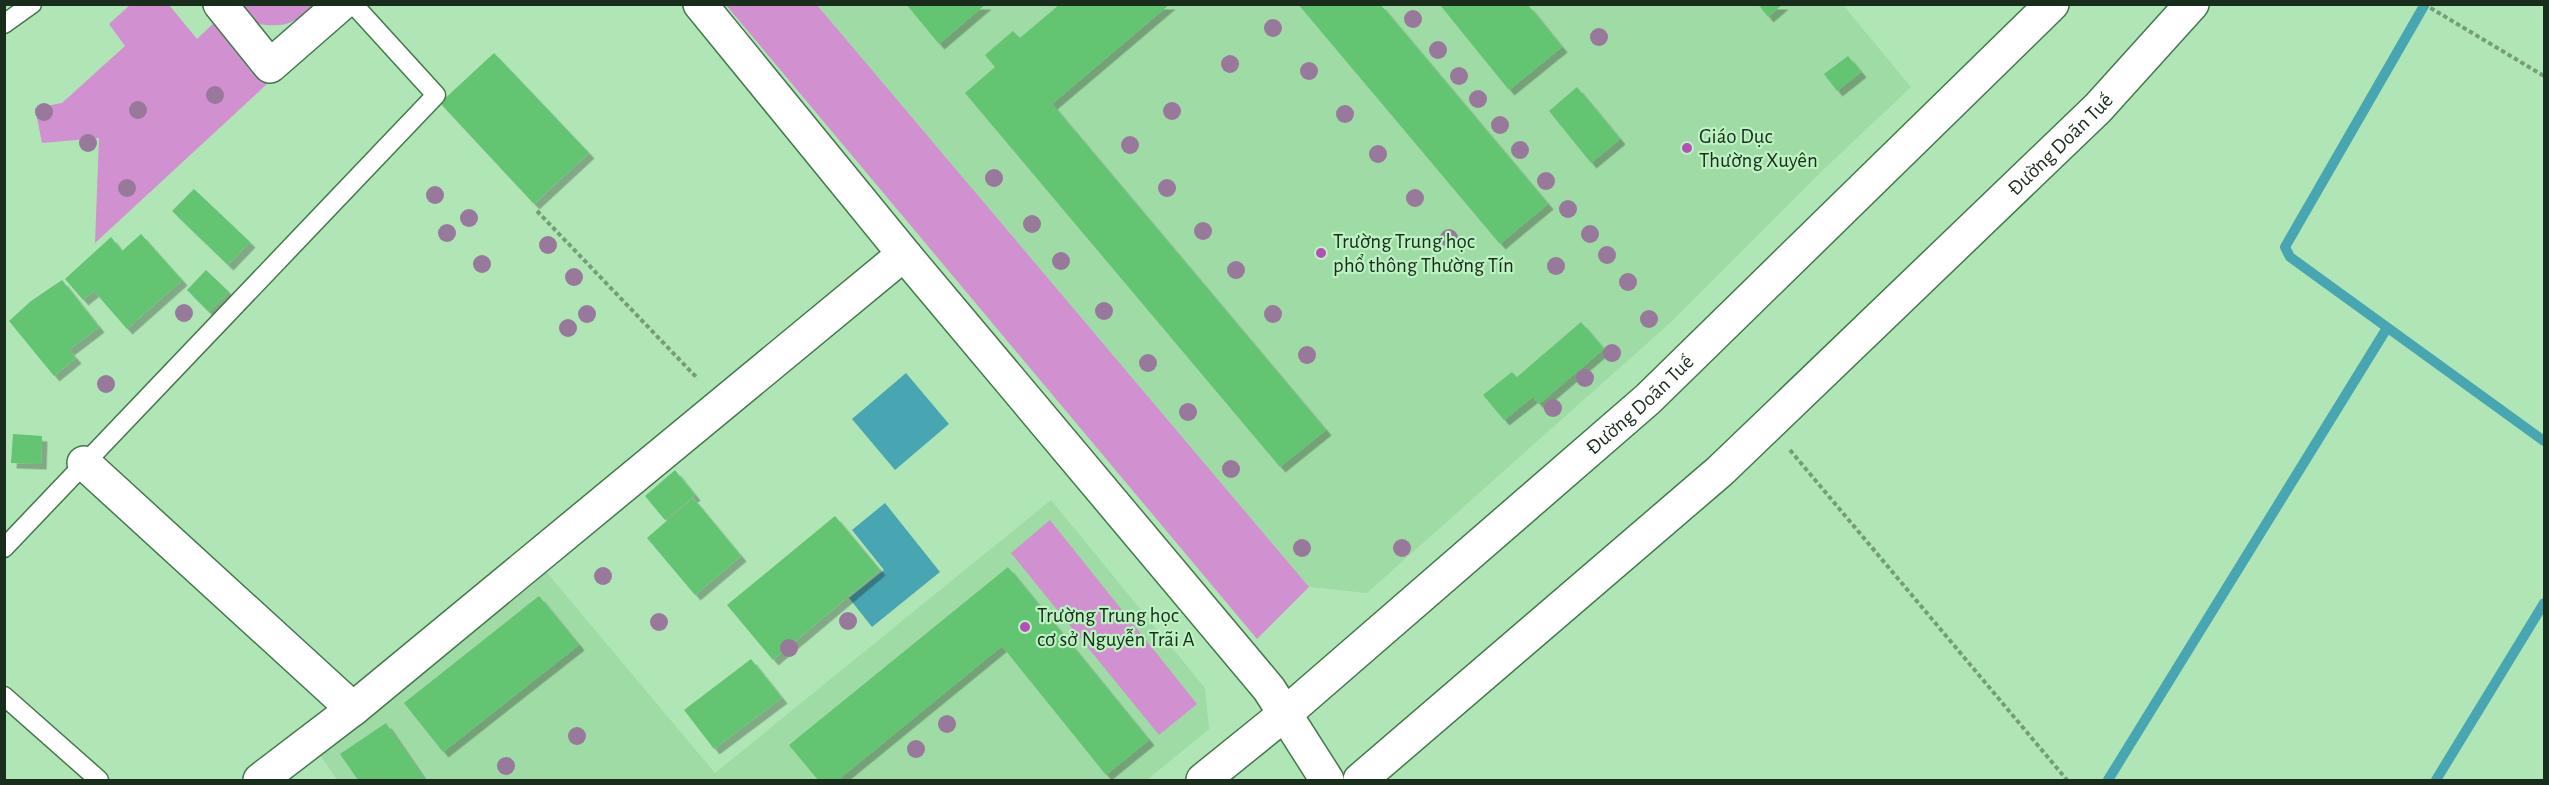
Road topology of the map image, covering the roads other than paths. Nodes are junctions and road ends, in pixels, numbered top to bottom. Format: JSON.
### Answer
{"nodes":[{"id":1,"x":32,"y":4,"type":"edge"},
{"id":2,"x":220,"y":4,"type":"edge"},
{"id":3,"x":341,"y":4,"type":"edge"},
{"id":4,"x":353,"y":4,"type":"edge"},
{"id":5,"x":700,"y":4,"type":"edge"},
{"id":6,"x":2052,"y":4,"type":"edge"},
{"id":7,"x":2192,"y":4,"type":"edge"},
{"id":8,"x":4,"y":24,"type":"edge"},
{"id":9,"x":904,"y":254,"type":"junction"},
{"id":10,"x":84,"y":463,"type":"junction"},
{"id":11,"x":4,"y":548,"type":"edge"},
{"id":12,"x":4,"y":696,"type":"edge"},
{"id":13,"x":353,"y":709,"type":"junction"},
{"id":14,"x":1286,"y":713,"type":"junction"},
{"id":15,"x":99,"y":780,"type":"edge"},
{"id":16,"x":260,"y":780,"type":"edge"},
{"id":17,"x":1203,"y":780,"type":"edge"},
{"id":18,"x":1327,"y":780,"type":"edge"},
{"id":19,"x":1360,"y":780,"type":"edge"}],
"edges":[{"from":1,"to":8,"type":"lane"},
{"from":2,"to":3,"type":"street"},
{"from":4,"to":10,"type":"lane"},
{"from":5,"to":9,"type":"street"},
{"from":6,"to":14,"type":"street","name":"Đường Doãn Tuế"},
{"from":7,"to":19,"type":"street","name":"Đường Doãn Tuế"},
{"from":9,"to":13,"type":"street"},
{"from":9,"to":14,"type":"street"},
{"from":10,"to":11,"type":"lane"},
{"from":10,"to":13,"type":"street"},
{"from":12,"to":15,"type":"lane"},
{"from":13,"to":16,"type":"street"},
{"from":14,"to":17,"type":"street","name":"Đường Doãn Tuế"},
{"from":14,"to":18,"type":"street"}]}
